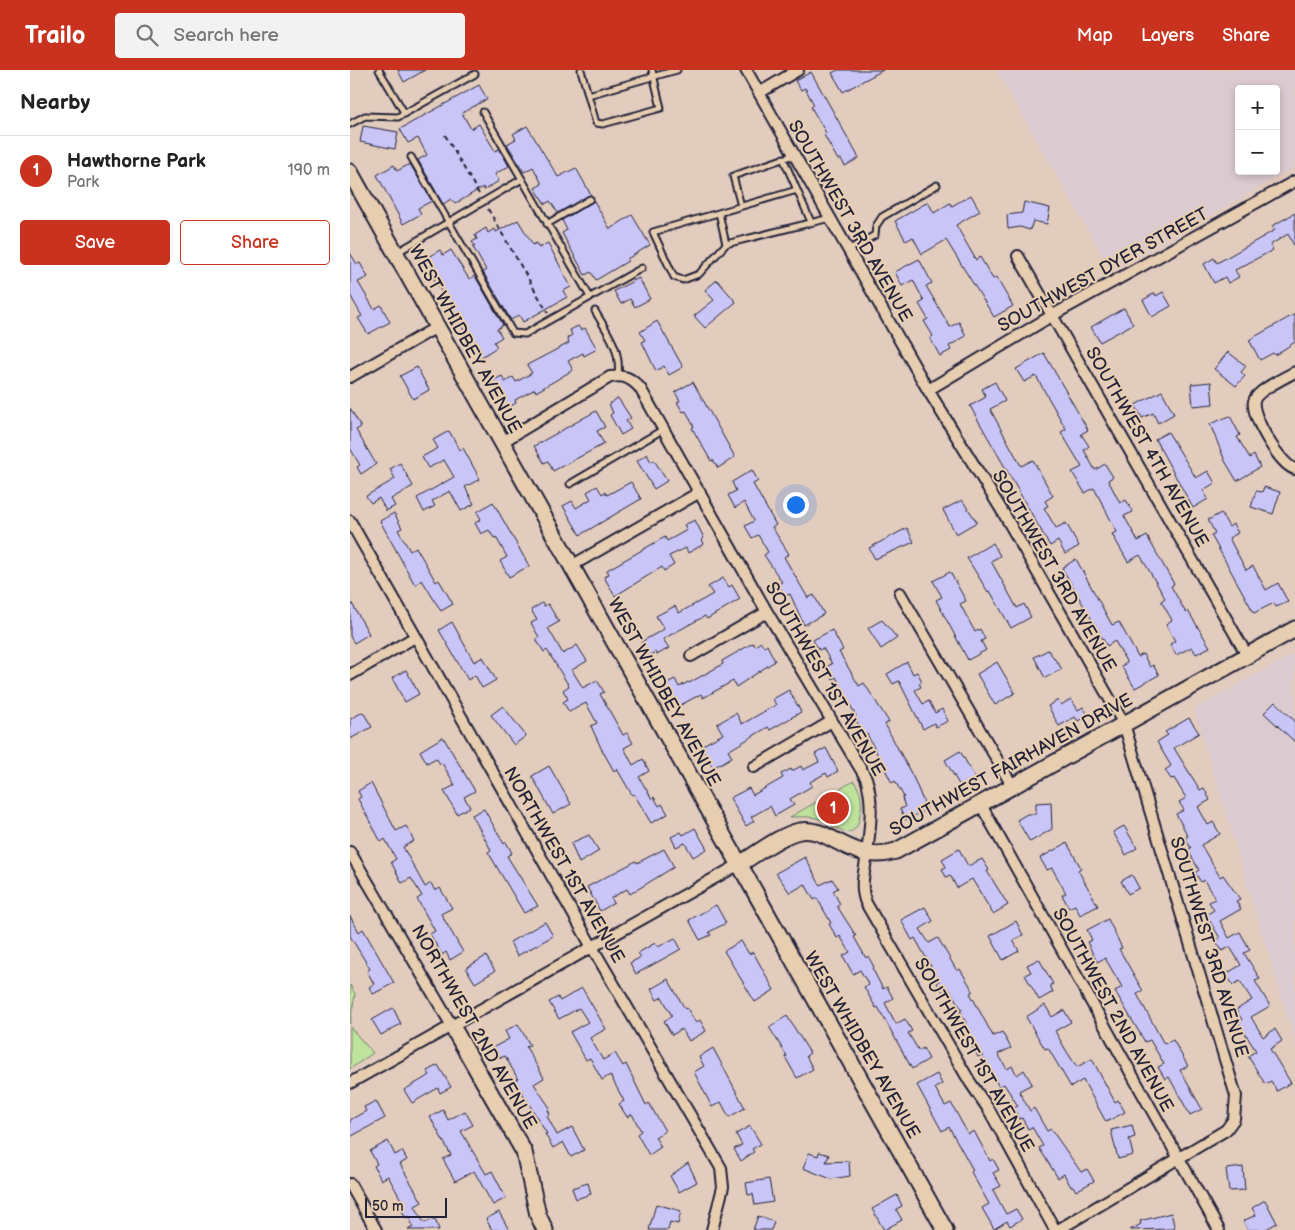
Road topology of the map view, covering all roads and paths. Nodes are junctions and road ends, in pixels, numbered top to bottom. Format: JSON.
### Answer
{"nodes":[{"id":1,"x":379,"y":70,"type":"edge"},
{"id":2,"x":580,"y":70,"type":"edge"},
{"id":3,"x":652,"y":70,"type":"edge"},
{"id":4,"x":677,"y":70,"type":"edge"},
{"id":5,"x":746,"y":70,"type":"edge"},
{"id":6,"x":798,"y":70,"type":"edge"},
{"id":7,"x":475,"y":74,"type":"dead end"},
{"id":8,"x":654,"y":78,"type":"junction"},
{"id":9,"x":759,"y":93,"type":"junction"},
{"id":10,"x":588,"y":95,"type":"junction"},
{"id":11,"x":483,"y":112,"type":"dead end"},
{"id":12,"x":405,"y":114,"type":"junction"},
{"id":13,"x":350,"y":124,"type":"edge"},
{"id":14,"x":445,"y":135,"type":"dead end"},
{"id":15,"x":794,"y":154,"type":"junction"},
{"id":16,"x":411,"y":157,"type":"dead end"},
{"id":17,"x":783,"y":158,"type":"junction"},
{"id":18,"x":350,"y":172,"type":"edge"},
{"id":19,"x":522,"y":179,"type":"junction"},
{"id":20,"x":1295,"y":181,"type":"edge"},
{"id":21,"x":937,"y":185,"type":"dead end"},
{"id":22,"x":797,"y":190,"type":"junction"},
{"id":23,"x":590,"y":199,"type":"dead end"},
{"id":24,"x":484,"y":202,"type":"junction"},
{"id":25,"x":741,"y":206,"type":"junction"},
{"id":26,"x":719,"y":213,"type":"junction"},
{"id":27,"x":830,"y":218,"type":"junction"},
{"id":28,"x":448,"y":222,"type":"junction"},
{"id":29,"x":811,"y":222,"type":"junction"},
{"id":30,"x":548,"y":224,"type":"junction"},
{"id":31,"x":726,"y":244,"type":"junction"},
{"id":32,"x":848,"y":250,"type":"junction"},
{"id":33,"x":396,"y":253,"type":"junction"},
{"id":34,"x":1018,"y":256,"type":"dead end"},
{"id":35,"x":642,"y":268,"type":"dead end"},
{"id":36,"x":590,"y":297,"type":"junction"},
{"id":37,"x":595,"y":311,"type":"dead end"},
{"id":38,"x":1053,"y":315,"type":"junction"},
{"id":39,"x":552,"y":319,"type":"junction"},
{"id":40,"x":437,"y":327,"type":"junction"},
{"id":41,"x":1295,"y":372,"type":"edge"},
{"id":42,"x":618,"y":376,"type":"junction"},
{"id":43,"x":350,"y":377,"type":"edge"},
{"id":44,"x":928,"y":390,"type":"junction"},
{"id":45,"x":664,"y":429,"type":"junction"},
{"id":46,"x":502,"y":442,"type":"junction"},
{"id":47,"x":1295,"y":469,"type":"edge"},
{"id":48,"x":570,"y":484,"type":"dead end"},
{"id":49,"x":700,"y":492,"type":"junction"},
{"id":50,"x":350,"y":521,"type":"edge"},
{"id":51,"x":573,"y":565,"type":"junction"},
{"id":52,"x":900,"y":593,"type":"dead end"},
{"id":53,"x":767,"y":612,"type":"junction"},
{"id":54,"x":1295,"y":629,"type":"edge"},
{"id":55,"x":415,"y":637,"type":"junction"},
{"id":56,"x":1247,"y":655,"type":"junction"},
{"id":57,"x":691,"y":656,"type":"dead end"},
{"id":58,"x":350,"y":675,"type":"edge"},
{"id":59,"x":832,"y":721,"type":"junction"},
{"id":60,"x":1124,"y":724,"type":"junction"},
{"id":61,"x":754,"y":767,"type":"dead end"},
{"id":62,"x":1013,"y":787,"type":"junction"},
{"id":63,"x":982,"y":805,"type":"junction"},
{"id":64,"x":350,"y":852,"type":"edge"},
{"id":65,"x":867,"y":854,"type":"junction"},
{"id":66,"x":738,"y":864,"type":"junction"},
{"id":67,"x":592,"y":947,"type":"junction"},
{"id":68,"x":452,"y":1026,"type":"junction"},
{"id":69,"x":350,"y":1084,"type":"edge"},
{"id":70,"x":1178,"y":1159,"type":"junction"},
{"id":71,"x":350,"y":1184,"type":"edge"},
{"id":72,"x":376,"y":1230,"type":"edge"},
{"id":73,"x":545,"y":1230,"type":"edge"},
{"id":74,"x":712,"y":1230,"type":"edge"},
{"id":75,"x":945,"y":1230,"type":"edge"},
{"id":76,"x":1056,"y":1230,"type":"edge"},
{"id":77,"x":1219,"y":1230,"type":"edge"}],
"edges":[{"from":1,"to":12,"type":"lane"},
{"from":2,"to":10,"type":"lane"},
{"from":3,"to":8,"type":"lane"},
{"from":4,"to":8,"type":"lane"},
{"from":5,"to":9,"type":"street","name":"SOUTHWEST 3RD AVENUE"},
{"from":6,"to":9,"type":"street"},
{"from":7,"to":12,"type":"lane"},
{"from":8,"to":10,"type":"lane"},
{"from":8,"to":10,"type":"lane"},
{"from":9,"to":15,"type":"street","name":"SOUTHWEST 3RD AVENUE"},
{"from":11,"to":19,"type":"lane"},
{"from":12,"to":13,"type":"lane"},
{"from":14,"to":24,"type":"path"},
{"from":15,"to":17,"type":"lane"},
{"from":15,"to":27,"type":"street","name":"SOUTHWEST 3RD AVENUE"},
{"from":16,"to":28,"type":"lane"},
{"from":17,"to":22,"type":"lane"},
{"from":17,"to":25,"type":"lane"},
{"from":18,"to":33,"type":"street","name":"WEST WHIDBEY AVENUE"},
{"from":19,"to":24,"type":"lane"},
{"from":19,"to":30,"type":"lane"},
{"from":20,"to":38,"type":"street","name":"SOUTHWEST DYER STREET"},
{"from":21,"to":32,"type":"lane"},
{"from":22,"to":25,"type":"lane"},
{"from":22,"to":29,"type":"lane"},
{"from":23,"to":30,"type":"lane"},
{"from":24,"to":28,"type":"lane"},
{"from":24,"to":39,"type":"path"},
{"from":25,"to":26,"type":"lane"},
{"from":26,"to":31,"type":"lane"},
{"from":26,"to":31,"type":"lane"},
{"from":27,"to":29,"type":"lane"},
{"from":27,"to":32,"type":"street","name":"SOUTHWEST 3RD AVENUE"},
{"from":28,"to":33,"type":"lane"},
{"from":28,"to":39,"type":"lane"},
{"from":29,"to":31,"type":"lane"},
{"from":30,"to":36,"type":"lane"},
{"from":32,"to":44,"type":"street","name":"SOUTHWEST 3RD AVENUE"},
{"from":33,"to":40,"type":"street","name":"WEST WHIDBEY AVENUE"},
{"from":34,"to":38,"type":"street","name":"SOUTHWEST 4TH AVENUE"},
{"from":35,"to":36,"type":"lane"},
{"from":36,"to":39,"type":"lane"},
{"from":37,"to":42,"type":"lane"},
{"from":38,"to":44,"type":"street","name":"SOUTHWEST DYER STREET"},
{"from":38,"to":56,"type":"street","name":"SOUTHWEST 4TH AVENUE"},
{"from":40,"to":43,"type":"street"},
{"from":40,"to":46,"type":"street","name":"WEST WHIDBEY AVENUE"},
{"from":41,"to":47,"type":"street"},
{"from":42,"to":45,"type":"street","name":"SOUTHWEST 1ST AVENUE"},
{"from":42,"to":46,"type":"street"},
{"from":44,"to":60,"type":"street","name":"SOUTHWEST 3RD AVENUE"},
{"from":45,"to":48,"type":"lane"},
{"from":45,"to":49,"type":"street","name":"SOUTHWEST 1ST AVENUE"},
{"from":46,"to":51,"type":"street","name":"WEST WHIDBEY AVENUE"},
{"from":49,"to":51,"type":"street"},
{"from":49,"to":53,"type":"street","name":"SOUTHWEST 1ST AVENUE"},
{"from":50,"to":55,"type":"street","name":"NORTHWEST 1ST AVENUE"},
{"from":51,"to":66,"type":"street","name":"WEST WHIDBEY AVENUE"},
{"from":52,"to":62,"type":"street"},
{"from":53,"to":57,"type":"street"},
{"from":53,"to":59,"type":"street","name":"SOUTHWEST 1ST AVENUE"},
{"from":54,"to":56,"type":"street","name":"SOUTHWEST FAIRHAVEN DRIVE"},
{"from":55,"to":58,"type":"street"},
{"from":55,"to":67,"type":"street","name":"NORTHWEST 1ST AVENUE"},
{"from":56,"to":60,"type":"street","name":"SOUTHWEST FAIRHAVEN DRIVE"},
{"from":59,"to":61,"type":"street"},
{"from":59,"to":65,"type":"street","name":"SOUTHWEST 1ST AVENUE"},
{"from":60,"to":62,"type":"street","name":"SOUTHWEST FAIRHAVEN DRIVE"},
{"from":60,"to":70,"type":"street","name":"SOUTHWEST 3RD AVENUE"},
{"from":62,"to":63,"type":"street","name":"SOUTHWEST FAIRHAVEN DRIVE"},
{"from":63,"to":65,"type":"street","name":"SOUTHWEST FAIRHAVEN DRIVE"},
{"from":63,"to":70,"type":"street","name":"SOUTHWEST 2ND AVENUE"},
{"from":64,"to":68,"type":"street","name":"NORTHWEST 2ND AVENUE"},
{"from":65,"to":66,"type":"street","name":"SOUTHWEST FAIRHAVEN DRIVE"},
{"from":65,"to":76,"type":"street","name":"SOUTHWEST 1ST AVENUE"},
{"from":66,"to":67,"type":"street"},
{"from":66,"to":75,"type":"street","name":"WEST WHIDBEY AVENUE"},
{"from":67,"to":68,"type":"street"},
{"from":67,"to":74,"type":"street","name":"NORTHWEST 1ST AVENUE"},
{"from":68,"to":69,"type":"street"},
{"from":68,"to":73,"type":"street","name":"NORTHWEST 2ND AVENUE"},
{"from":70,"to":76,"type":"street","name":"SOUTHWEST 3RD AVENUE"},
{"from":70,"to":77,"type":"street","name":"SOUTHWEST 2ND AVENUE"},
{"from":71,"to":72,"type":"street"}]}
